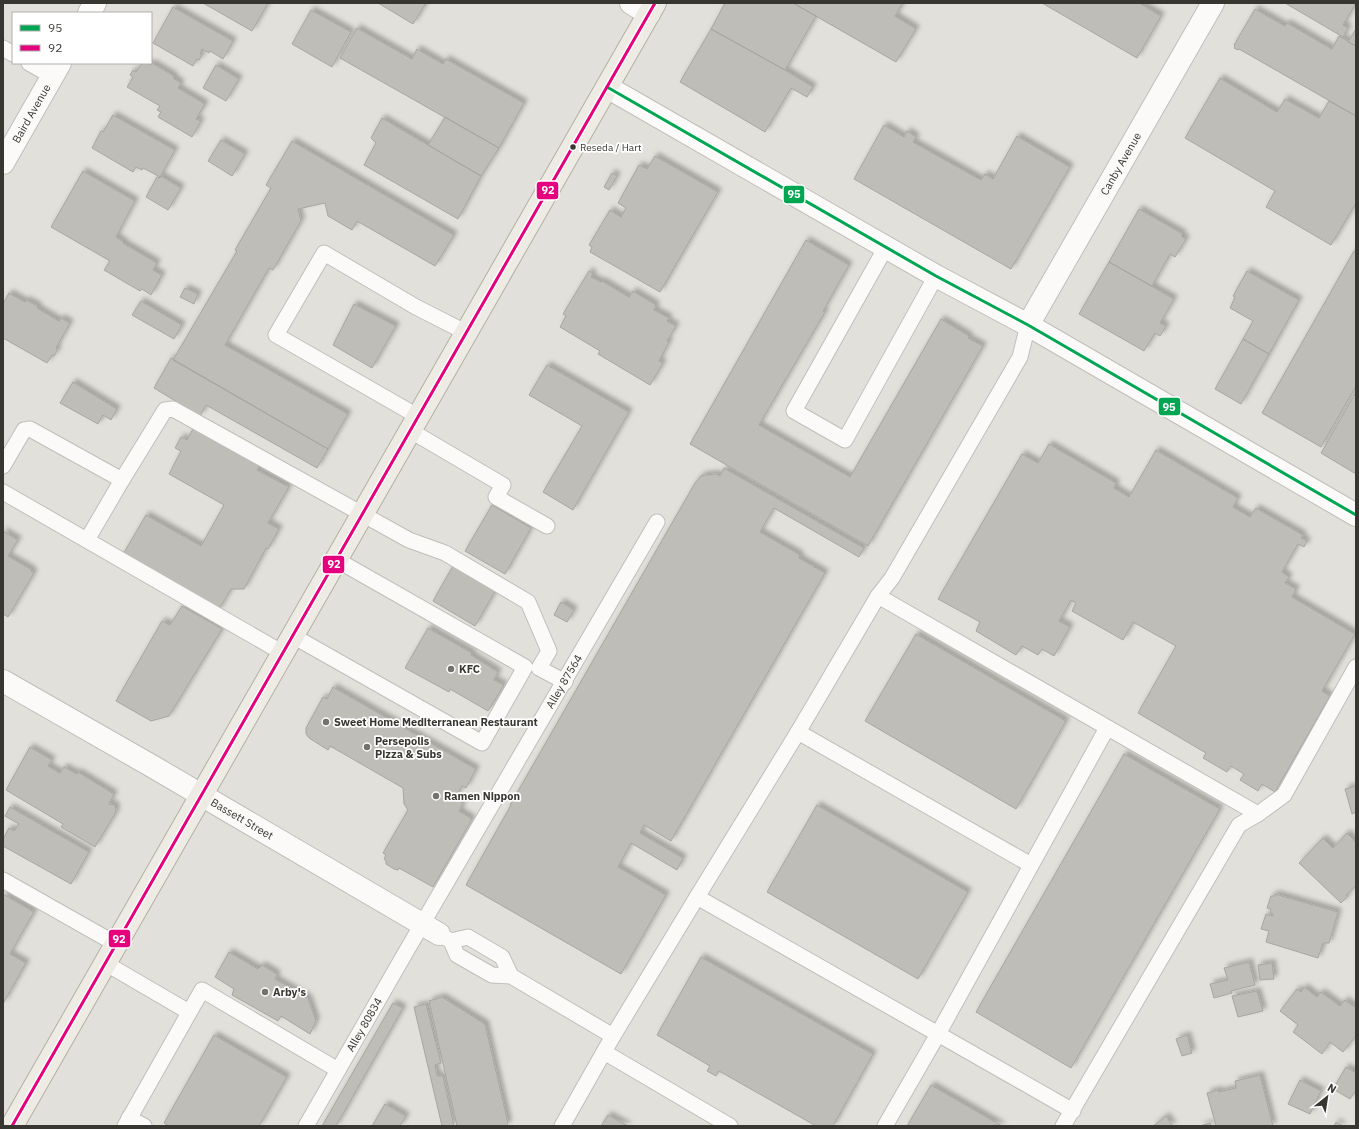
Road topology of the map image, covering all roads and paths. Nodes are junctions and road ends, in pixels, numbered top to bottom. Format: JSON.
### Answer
{"nodes":[{"id":1,"x":95,"y":3,"type":"edge"},
{"id":2,"x":1209,"y":4,"type":"edge"},
{"id":3,"x":645,"y":7,"type":"edge"},
{"id":4,"x":90,"y":12,"type":"edge"},
{"id":5,"x":3,"y":48,"type":"edge"},
{"id":6,"x":12,"y":53,"type":"edge"},
{"id":7,"x":33,"y":64,"type":"edge"},
{"id":8,"x":56,"y":70,"type":"edge"},
{"id":9,"x":607,"y":87,"type":"junction"},
{"id":10,"x":3,"y":163,"type":"edge"},
{"id":11,"x":886,"y":247,"type":"junction"},
{"id":12,"x":936,"y":276,"type":"junction"},
{"id":13,"x":1028,"y":325,"type":"junction"},
{"id":14,"x":467,"y":333,"type":"junction"},
{"id":15,"x":415,"y":424,"type":"junction"},
{"id":16,"x":3,"y":466,"type":"edge"},
{"id":17,"x":122,"y":480,"type":"junction"},
{"id":18,"x":3,"y":492,"type":"edge"},
{"id":19,"x":362,"y":515,"type":"junction"},
{"id":20,"x":1356,"y":515,"type":"edge"},
{"id":21,"x":657,"y":522,"type":"dead end"},
{"id":22,"x":547,"y":526,"type":"dead end"},
{"id":23,"x":87,"y":540,"type":"junction"},
{"id":24,"x":337,"y":560,"type":"junction"},
{"id":25,"x":878,"y":596,"type":"junction"},
{"id":26,"x":288,"y":644,"type":"junction"},
{"id":27,"x":1356,"y":667,"type":"edge"},
{"id":28,"x":3,"y":681,"type":"edge"},
{"id":29,"x":565,"y":682,"type":"junction"},
{"id":30,"x":1107,"y":728,"type":"junction"},
{"id":31,"x":798,"y":732,"type":"junction"},
{"id":32,"x":201,"y":795,"type":"junction"},
{"id":33,"x":1258,"y":814,"type":"junction"},
{"id":34,"x":1031,"y":865,"type":"junction"},
{"id":35,"x":3,"y":880,"type":"edge"},
{"id":36,"x":697,"y":897,"type":"junction"},
{"id":37,"x":437,"y":933,"type":"junction"},
{"id":38,"x":116,"y":944,"type":"junction"},
{"id":39,"x":105,"y":963,"type":"junction"},
{"id":40,"x":511,"y":976,"type":"junction"},
{"id":41,"x":189,"y":1012,"type":"junction"},
{"id":42,"x":938,"y":1034,"type":"junction"},
{"id":43,"x":613,"y":1036,"type":"junction"},
{"id":44,"x":604,"y":1052,"type":"junction"},
{"id":45,"x":338,"y":1070,"type":"junction"},
{"id":46,"x":1073,"y":1111,"type":"junction"},
{"id":47,"x":127,"y":1122,"type":"edge"},
{"id":48,"x":12,"y":1126,"type":"edge"},
{"id":49,"x":144,"y":1126,"type":"edge"},
{"id":50,"x":306,"y":1126,"type":"edge"},
{"id":51,"x":562,"y":1126,"type":"edge"},
{"id":52,"x":730,"y":1126,"type":"edge"},
{"id":53,"x":885,"y":1126,"type":"edge"},
{"id":54,"x":1064,"y":1126,"type":"edge"}],
"edges":[{"from":1,"to":4,"type":"street"},
{"from":2,"to":13,"type":"street","name":"Canby Avenue"},
{"from":3,"to":9,"type":"main road"},
{"from":5,"to":6,"type":"lane"},
{"from":7,"to":8,"type":"lane"},
{"from":8,"to":10,"type":"street","name":"Baird Avenue"},
{"from":9,"to":11,"type":"street"},
{"from":9,"to":14,"type":"main road"},
{"from":11,"to":12,"type":"street"},
{"from":11,"to":12,"type":"lane"},
{"from":12,"to":13,"type":"street"},
{"from":13,"to":20,"type":"street"},
{"from":13,"to":25,"type":"lane"},
{"from":14,"to":15,"type":"main road"},
{"from":14,"to":15,"type":"lane"},
{"from":15,"to":19,"type":"main road"},
{"from":15,"to":22,"type":"lane"},
{"from":16,"to":17,"type":"lane"},
{"from":17,"to":19,"type":"lane"},
{"from":17,"to":23,"type":"lane"},
{"from":18,"to":23,"type":"lane"},
{"from":19,"to":24,"type":"main road"},
{"from":19,"to":29,"type":"lane"},
{"from":21,"to":29,"type":"lane","name":"Alley 87564"},
{"from":23,"to":26,"type":"lane"},
{"from":24,"to":26,"type":"main road"},
{"from":24,"to":26,"type":"lane"},
{"from":25,"to":30,"type":"lane"},
{"from":25,"to":31,"type":"lane"},
{"from":26,"to":32,"type":"main road"},
{"from":27,"to":33,"type":"lane"},
{"from":28,"to":32,"type":"street","name":"Bassett Street"},
{"from":29,"to":37,"type":"lane","name":"Alley 87564"},
{"from":30,"to":33,"type":"lane"},
{"from":30,"to":34,"type":"lane"},
{"from":31,"to":34,"type":"lane"},
{"from":31,"to":36,"type":"lane"},
{"from":32,"to":37,"type":"street","name":"Bassett Street"},
{"from":32,"to":38,"type":"main road"},
{"from":33,"to":46,"type":"lane"},
{"from":34,"to":42,"type":"lane"},
{"from":35,"to":38,"type":"lane"},
{"from":36,"to":42,"type":"lane"},
{"from":36,"to":43,"type":"lane"},
{"from":37,"to":40,"type":"lane"},
{"from":37,"to":40,"type":"lane"},
{"from":37,"to":45,"type":"lane","name":"Alley 80834"},
{"from":38,"to":39,"type":"main road"},
{"from":39,"to":41,"type":"lane"},
{"from":39,"to":48,"type":"main road"},
{"from":40,"to":43,"type":"lane"},
{"from":41,"to":45,"type":"lane"},
{"from":41,"to":47,"type":"lane"},
{"from":42,"to":46,"type":"lane"},
{"from":42,"to":53,"type":"lane"},
{"from":43,"to":44,"type":"lane"},
{"from":44,"to":51,"type":"lane"},
{"from":44,"to":52,"type":"lane"},
{"from":45,"to":50,"type":"lane","name":"Alley 80834"},
{"from":46,"to":54,"type":"lane"},
{"from":47,"to":49,"type":"lane"}]}
